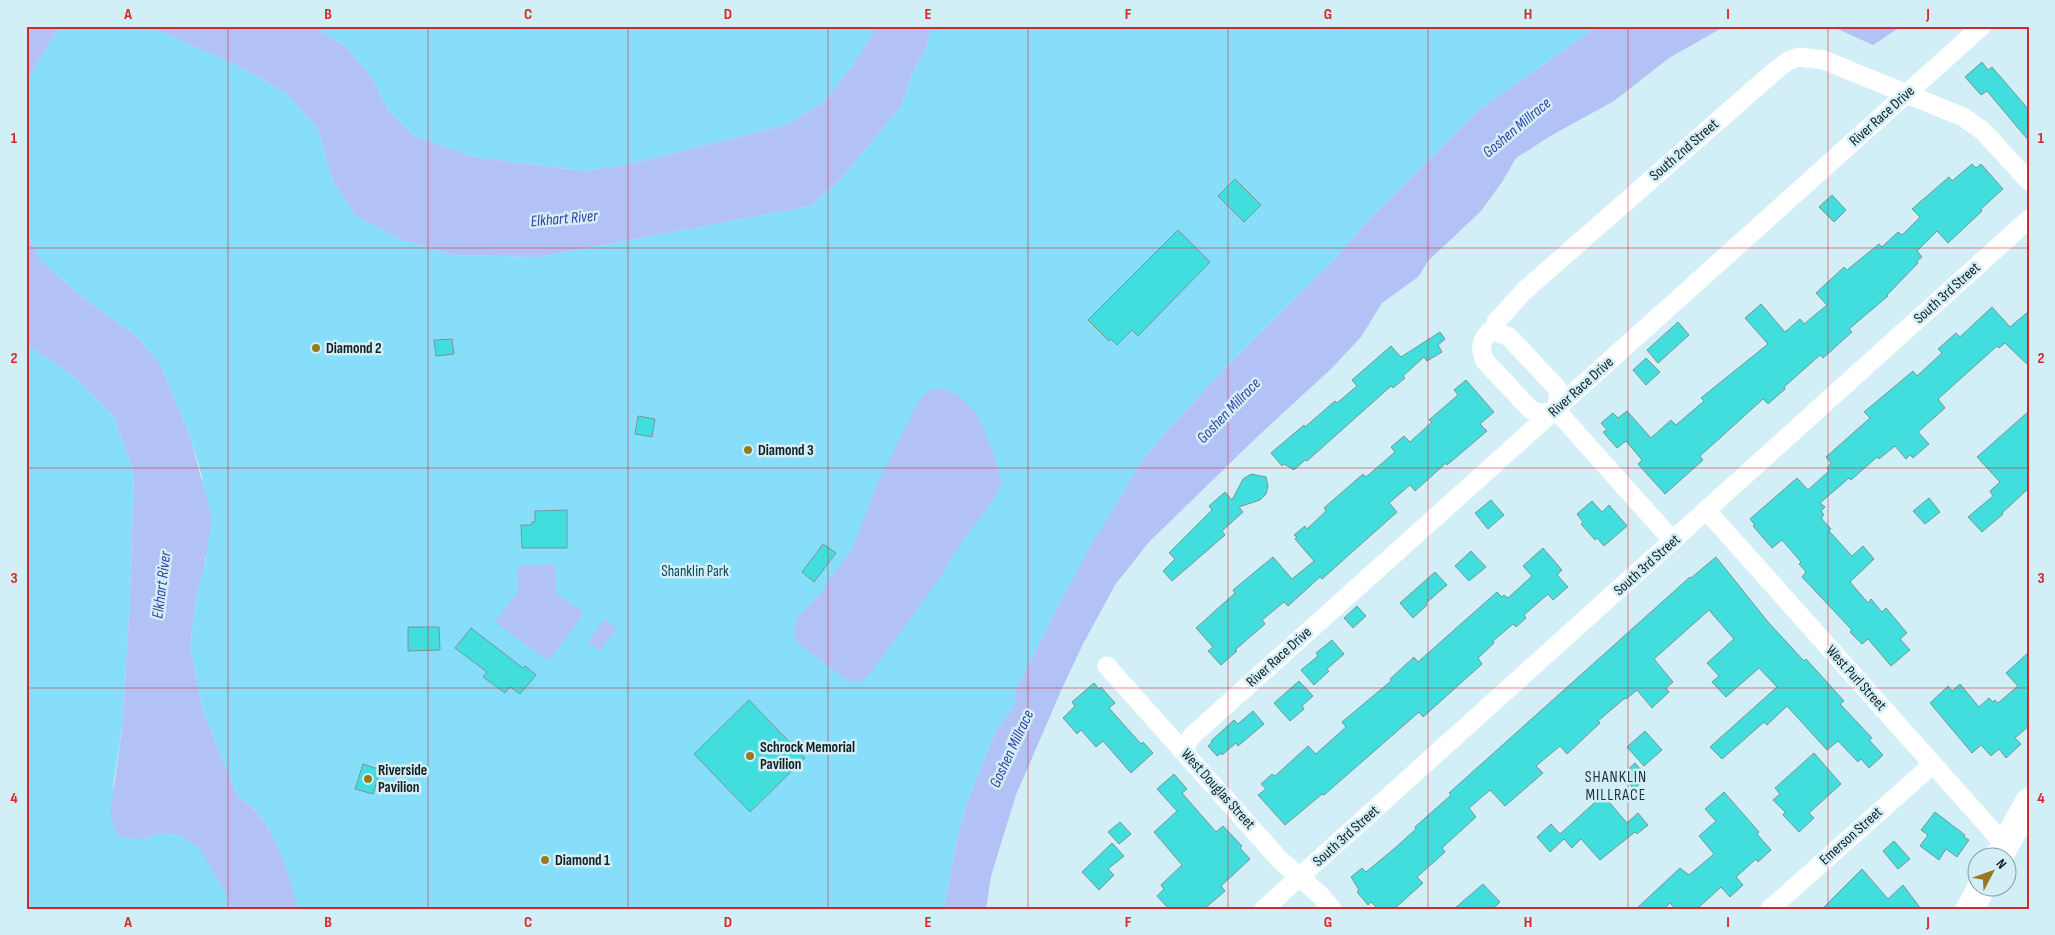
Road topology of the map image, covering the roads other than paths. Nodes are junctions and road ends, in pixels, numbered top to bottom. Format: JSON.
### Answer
{"nodes":[{"id":1,"x":1982,"y":26,"type":"edge"},
{"id":2,"x":1907,"y":94,"type":"junction"},
{"id":3,"x":2029,"y":181,"type":"edge"},
{"id":4,"x":2029,"y":219,"type":"edge"},
{"id":5,"x":1495,"y":330,"type":"junction"},
{"id":6,"x":1556,"y":410,"type":"junction"},
{"id":7,"x":1707,"y":511,"type":"junction"},
{"id":8,"x":1673,"y":541,"type":"junction"},
{"id":9,"x":1107,"y":666,"type":"dead end"},
{"id":10,"x":1182,"y":750,"type":"junction"},
{"id":11,"x":1933,"y":764,"type":"junction"},
{"id":12,"x":2029,"y":802,"type":"edge"},
{"id":13,"x":1998,"y":848,"type":"edge"},
{"id":14,"x":2003,"y":848,"type":"edge"},
{"id":15,"x":1300,"y":877,"type":"junction"},
{"id":16,"x":1264,"y":909,"type":"edge"},
{"id":17,"x":1332,"y":909,"type":"edge"},
{"id":18,"x":1770,"y":909,"type":"edge"}],
"edges":[{"from":1,"to":2,"type":"street","name":"River Race Drive"},
{"from":2,"to":3,"type":"street","name":"South 2nd Street"},
{"from":2,"to":5,"type":"street","name":"South 2nd Street"},
{"from":2,"to":6,"type":"street","name":"River Race Drive"},
{"from":4,"to":7,"type":"street","name":"South 3rd Street"},
{"from":5,"to":6,"type":"street"},
{"from":5,"to":6,"type":"street","name":"South 2nd Street"},
{"from":6,"to":8,"type":"street"},
{"from":6,"to":10,"type":"street","name":"River Race Drive"},
{"from":7,"to":8,"type":"street","name":"South 3rd Street"},
{"from":7,"to":11,"type":"street","name":"West Purl Street"},
{"from":8,"to":15,"type":"street","name":"South 3rd Street"},
{"from":9,"to":10,"type":"street","name":"West Douglas Street"},
{"from":10,"to":15,"type":"street","name":"West Douglas Street"},
{"from":11,"to":13,"type":"street","name":"West Purl Street"},
{"from":11,"to":18,"type":"street","name":"Emerson Street"},
{"from":12,"to":14,"type":"main road"},
{"from":15,"to":16,"type":"street","name":"South 3rd Street"},
{"from":15,"to":17,"type":"street","name":"West Douglas Street"}]}
